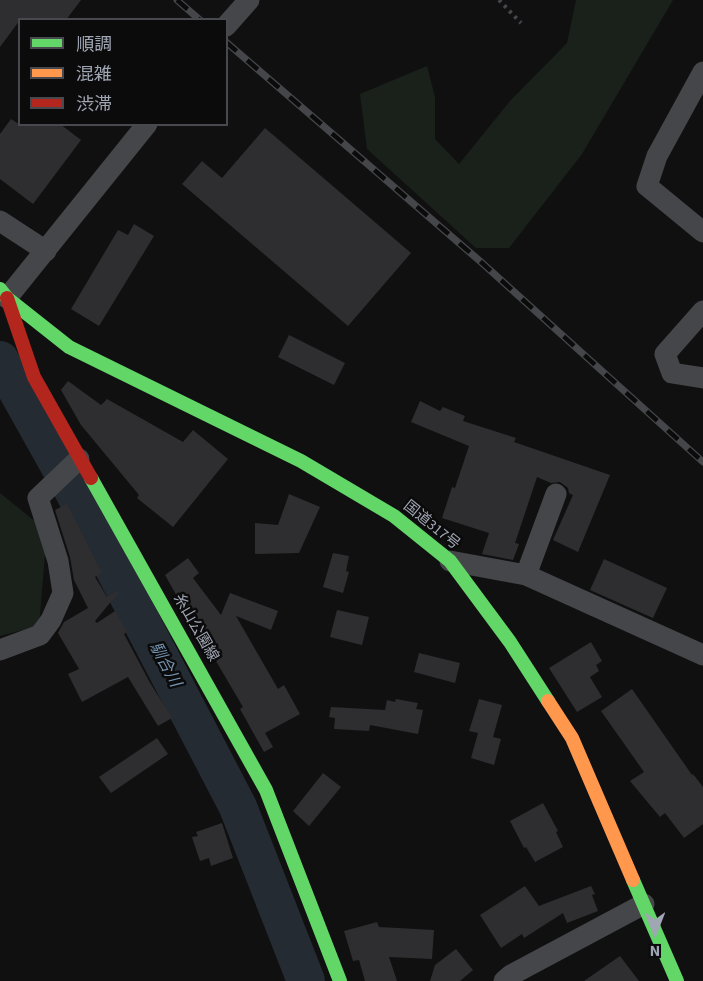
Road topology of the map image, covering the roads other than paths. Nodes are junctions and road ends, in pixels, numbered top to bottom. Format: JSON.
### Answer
{"nodes":[{"id":1,"x":245,"y":4,"type":"edge"},
{"id":2,"x":228,"y":24,"type":"edge"},
{"id":3,"x":703,"y":72,"type":"edge"},
{"id":4,"x":145,"y":126,"type":"edge"},
{"id":5,"x":0,"y":221,"type":"edge"},
{"id":6,"x":703,"y":231,"type":"edge"},
{"id":7,"x":46,"y":251,"type":"junction"},
{"id":8,"x":2,"y":294,"type":"edge"},
{"id":9,"x":703,"y":311,"type":"edge"},
{"id":10,"x":703,"y":378,"type":"edge"},
{"id":11,"x":79,"y":459,"type":"junction"},
{"id":12,"x":556,"y":494,"type":"dead end"},
{"id":13,"x":450,"y":561,"type":"junction"},
{"id":14,"x":526,"y":575,"type":"junction"},
{"id":15,"x":0,"y":650,"type":"edge"},
{"id":16,"x":703,"y":655,"type":"edge"},
{"id":17,"x":644,"y":904,"type":"junction"},
{"id":18,"x":340,"y":981,"type":"edge"},
{"id":19,"x":504,"y":981,"type":"edge"},
{"id":20,"x":677,"y":981,"type":"edge"}],
"edges":[{"from":1,"to":2,"type":"street"},
{"from":3,"to":6,"type":"street"},
{"from":4,"to":7,"type":"street"},
{"from":5,"to":7,"type":"street"},
{"from":7,"to":8,"type":"street"},
{"from":8,"to":11,"type":"main road","name":"糸山公園線"},
{"from":8,"to":13,"type":"main road","name":"国道317号"},
{"from":9,"to":10,"type":"street"},
{"from":11,"to":15,"type":"street"},
{"from":11,"to":18,"type":"main road","name":"糸山公園線"},
{"from":12,"to":14,"type":"street"},
{"from":13,"to":14,"type":"street"},
{"from":13,"to":17,"type":"main road","name":"国道317号"},
{"from":14,"to":16,"type":"street"},
{"from":17,"to":19,"type":"street"},
{"from":17,"to":20,"type":"main road","name":"国道317号"}]}
